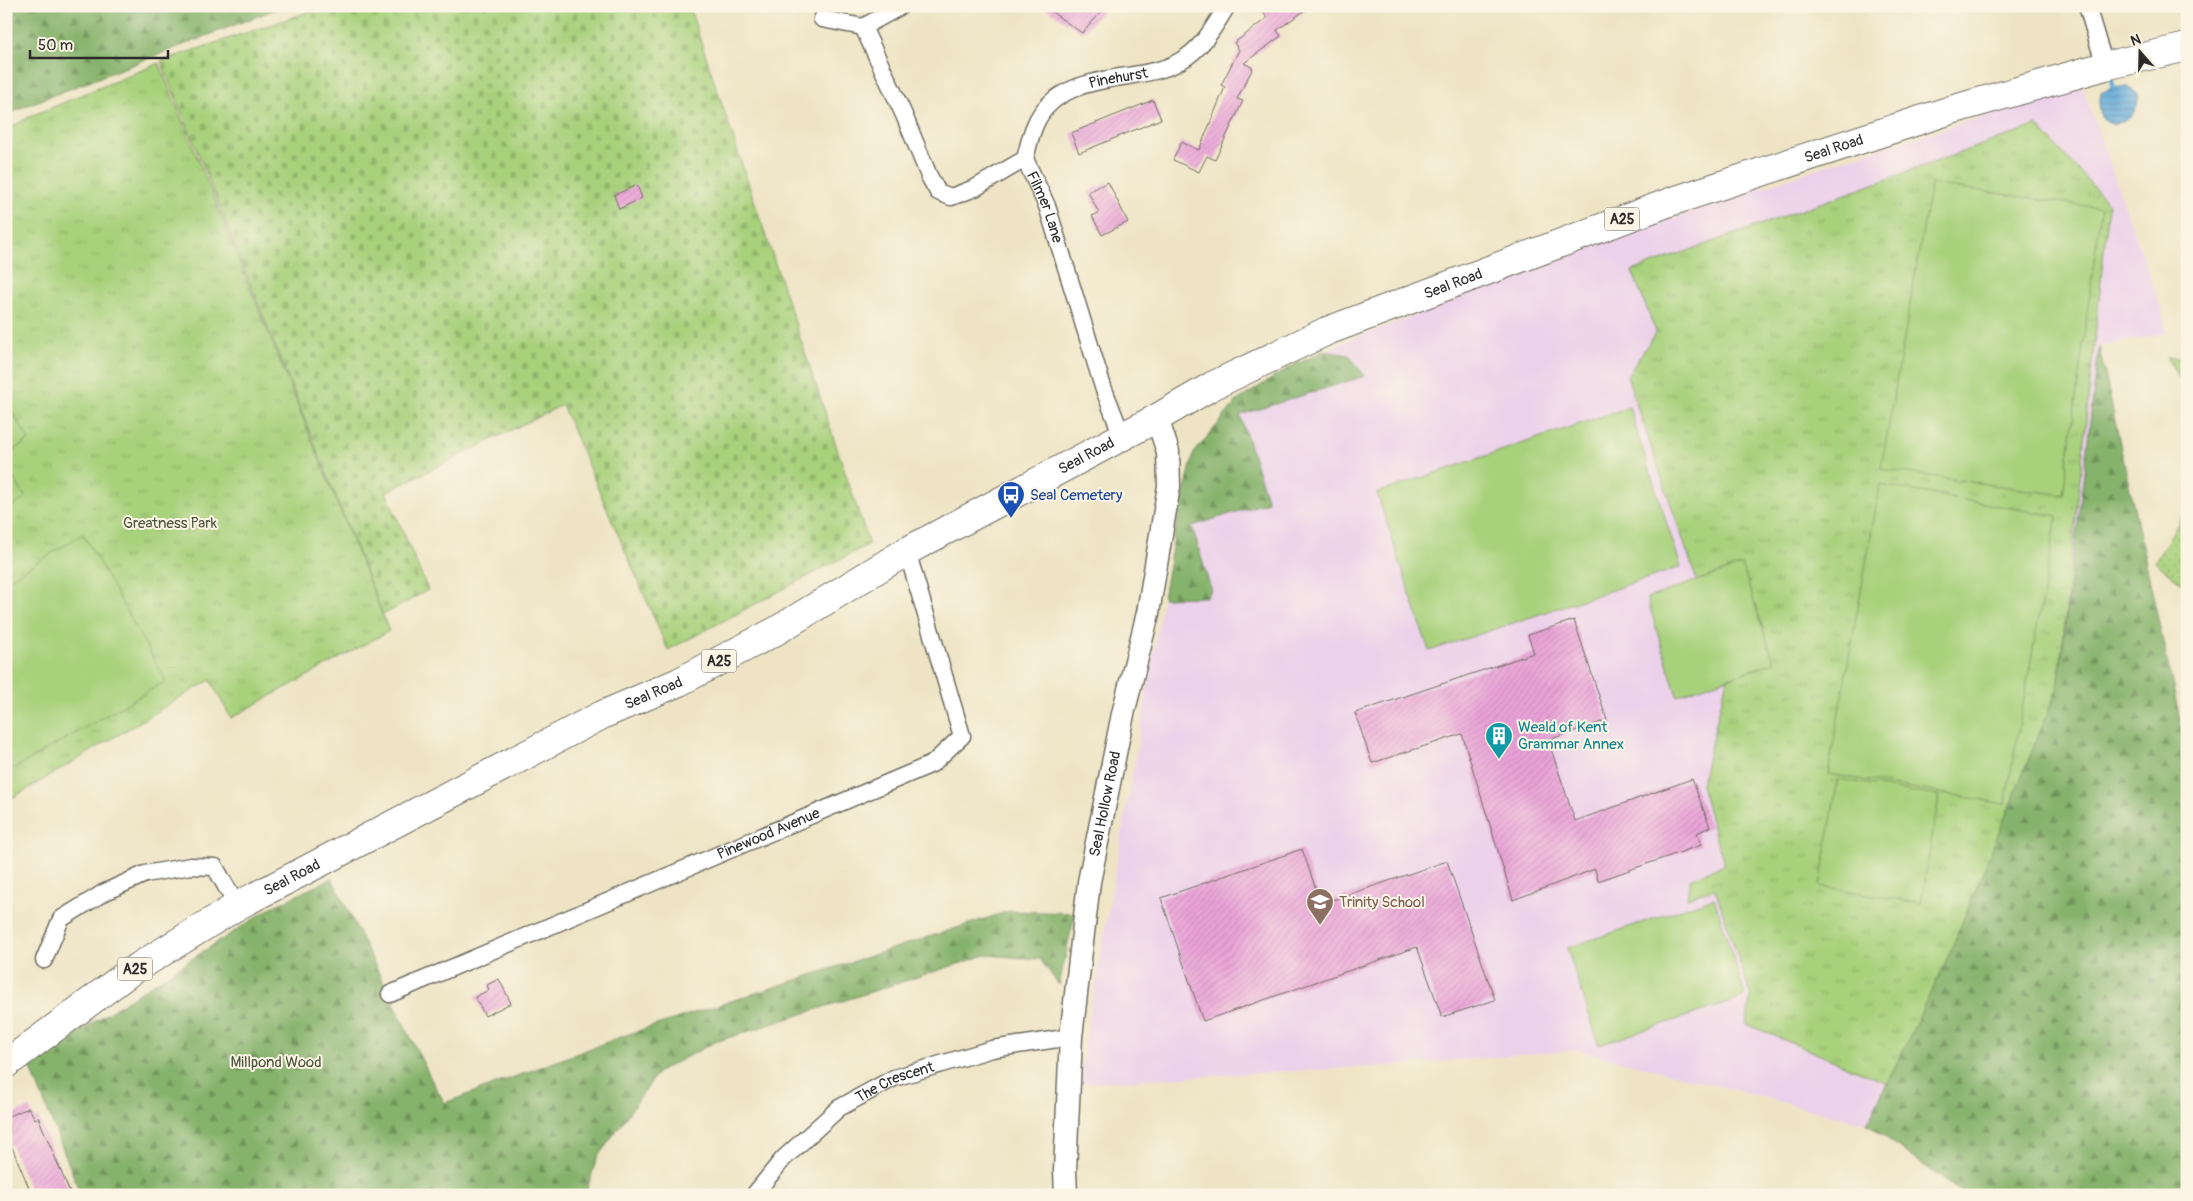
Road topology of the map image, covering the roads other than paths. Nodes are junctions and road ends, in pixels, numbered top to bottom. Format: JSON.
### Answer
{"nodes":[{"id":1,"x":901,"y":6,"type":"edge"},
{"id":2,"x":1226,"y":6,"type":"edge"},
{"id":3,"x":2087,"y":6,"type":"edge"},
{"id":4,"x":822,"y":19,"type":"dead end"},
{"id":5,"x":863,"y":27,"type":"junction"},
{"id":6,"x":2187,"y":47,"type":"edge"},
{"id":7,"x":2106,"y":66,"type":"junction"},
{"id":8,"x":1026,"y":159,"type":"junction"},
{"id":9,"x":1157,"y":418,"type":"junction"},
{"id":10,"x":1122,"y":436,"type":"junction"},
{"id":11,"x":907,"y":551,"type":"junction"},
{"id":12,"x":237,"y":906,"type":"junction"},
{"id":13,"x":44,"y":960,"type":"dead end"},
{"id":14,"x":390,"y":994,"type":"dead end"},
{"id":15,"x":1071,"y":1037,"type":"junction"},
{"id":16,"x":6,"y":1064,"type":"edge"},
{"id":17,"x":754,"y":1195,"type":"edge"},
{"id":18,"x":1066,"y":1195,"type":"edge"}],
"edges":[{"from":1,"to":5,"type":"street"},
{"from":2,"to":8,"type":"street","name":"Pinehurst"},
{"from":3,"to":7,"type":"street"},
{"from":4,"to":5,"type":"street"},
{"from":5,"to":8,"type":"street","name":"Filmer Lane"},
{"from":6,"to":7,"type":"highway","number":"A25"},
{"from":7,"to":9,"type":"highway","name":"Seal Road","number":"A25"},
{"from":8,"to":10,"type":"street","name":"Filmer Lane"},
{"from":9,"to":10,"type":"highway","name":"Seal Road","number":"A25"},
{"from":9,"to":15,"type":"main road","name":"Seal Hollow Road"},
{"from":10,"to":11,"type":"highway","name":"Seal Road","number":"A25"},
{"from":11,"to":12,"type":"highway","name":"Seal Road","number":"A25"},
{"from":11,"to":14,"type":"street","name":"Pinewood Avenue"},
{"from":12,"to":13,"type":"street"},
{"from":12,"to":16,"type":"highway","name":"Seal Road","number":"A25"},
{"from":15,"to":17,"type":"street","name":"The Crescent"},
{"from":15,"to":18,"type":"main road","name":"Seal Hollow Road"}]}
